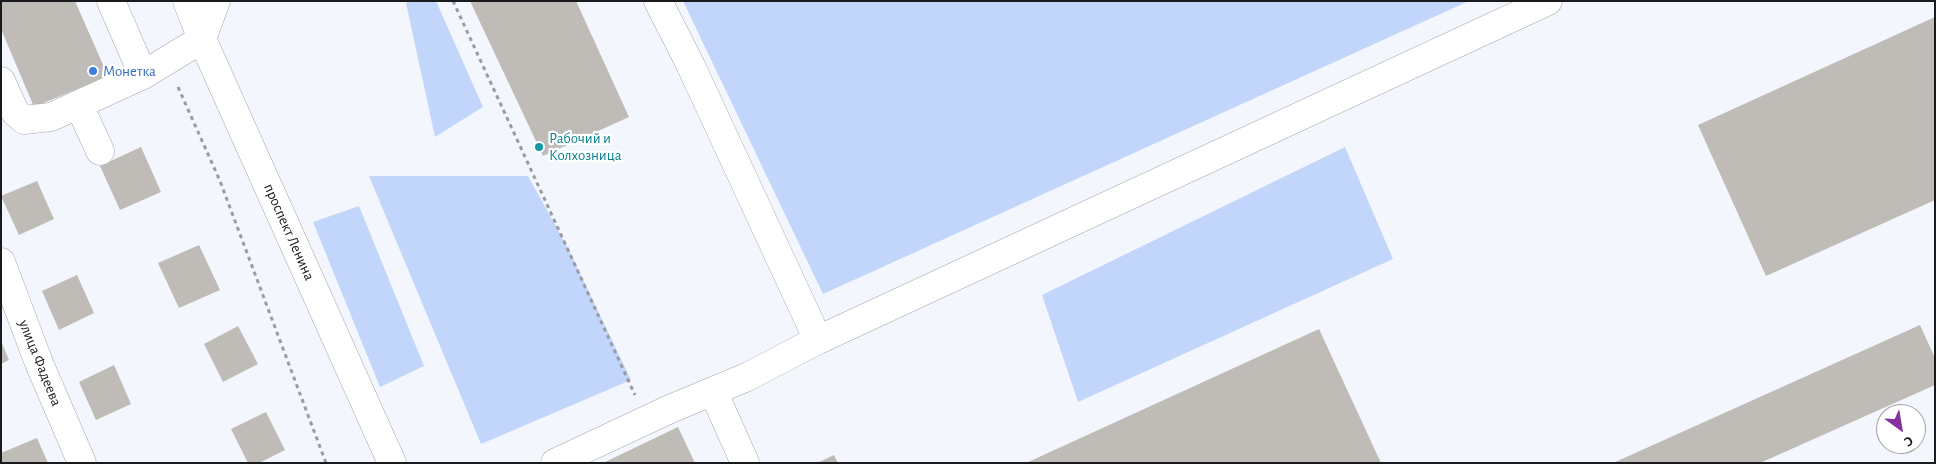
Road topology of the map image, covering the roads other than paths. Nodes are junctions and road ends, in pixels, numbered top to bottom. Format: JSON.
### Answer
{"nodes":[{"id":1,"x":111,"y":1,"type":"edge"},
{"id":2,"x":187,"y":1,"type":"edge"},
{"id":3,"x":216,"y":1,"type":"edge"},
{"id":4,"x":658,"y":1,"type":"edge"},
{"id":5,"x":1548,"y":1,"type":"edge"},
{"id":6,"x":202,"y":39,"type":"junction"},
{"id":7,"x":143,"y":75,"type":"junction"},
{"id":8,"x":1,"y":81,"type":"edge"},
{"id":9,"x":79,"y":106,"type":"junction"},
{"id":10,"x":100,"y":151,"type":"dead end"},
{"id":11,"x":1,"y":262,"type":"edge"},
{"id":12,"x":818,"y":340,"type":"junction"},
{"id":13,"x":713,"y":391,"type":"junction"},
{"id":14,"x":82,"y":463,"type":"edge"},
{"id":15,"x":392,"y":463,"type":"edge"},
{"id":16,"x":555,"y":463,"type":"edge"},
{"id":17,"x":745,"y":463,"type":"edge"}],
"edges":[{"from":1,"to":7,"type":"street"},
{"from":2,"to":6,"type":"street","name":"проспект Ленина"},
{"from":3,"to":6,"type":"street"},
{"from":4,"to":12,"type":"street"},
{"from":5,"to":12,"type":"street"},
{"from":6,"to":7,"type":"street"},
{"from":6,"to":15,"type":"street","name":"проспект Ленина"},
{"from":7,"to":9,"type":"street"},
{"from":8,"to":9,"type":"street"},
{"from":9,"to":10,"type":"street"},
{"from":11,"to":14,"type":"street","name":"улица Фадеева"},
{"from":12,"to":13,"type":"street"},
{"from":13,"to":16,"type":"street"},
{"from":13,"to":17,"type":"street"}]}
